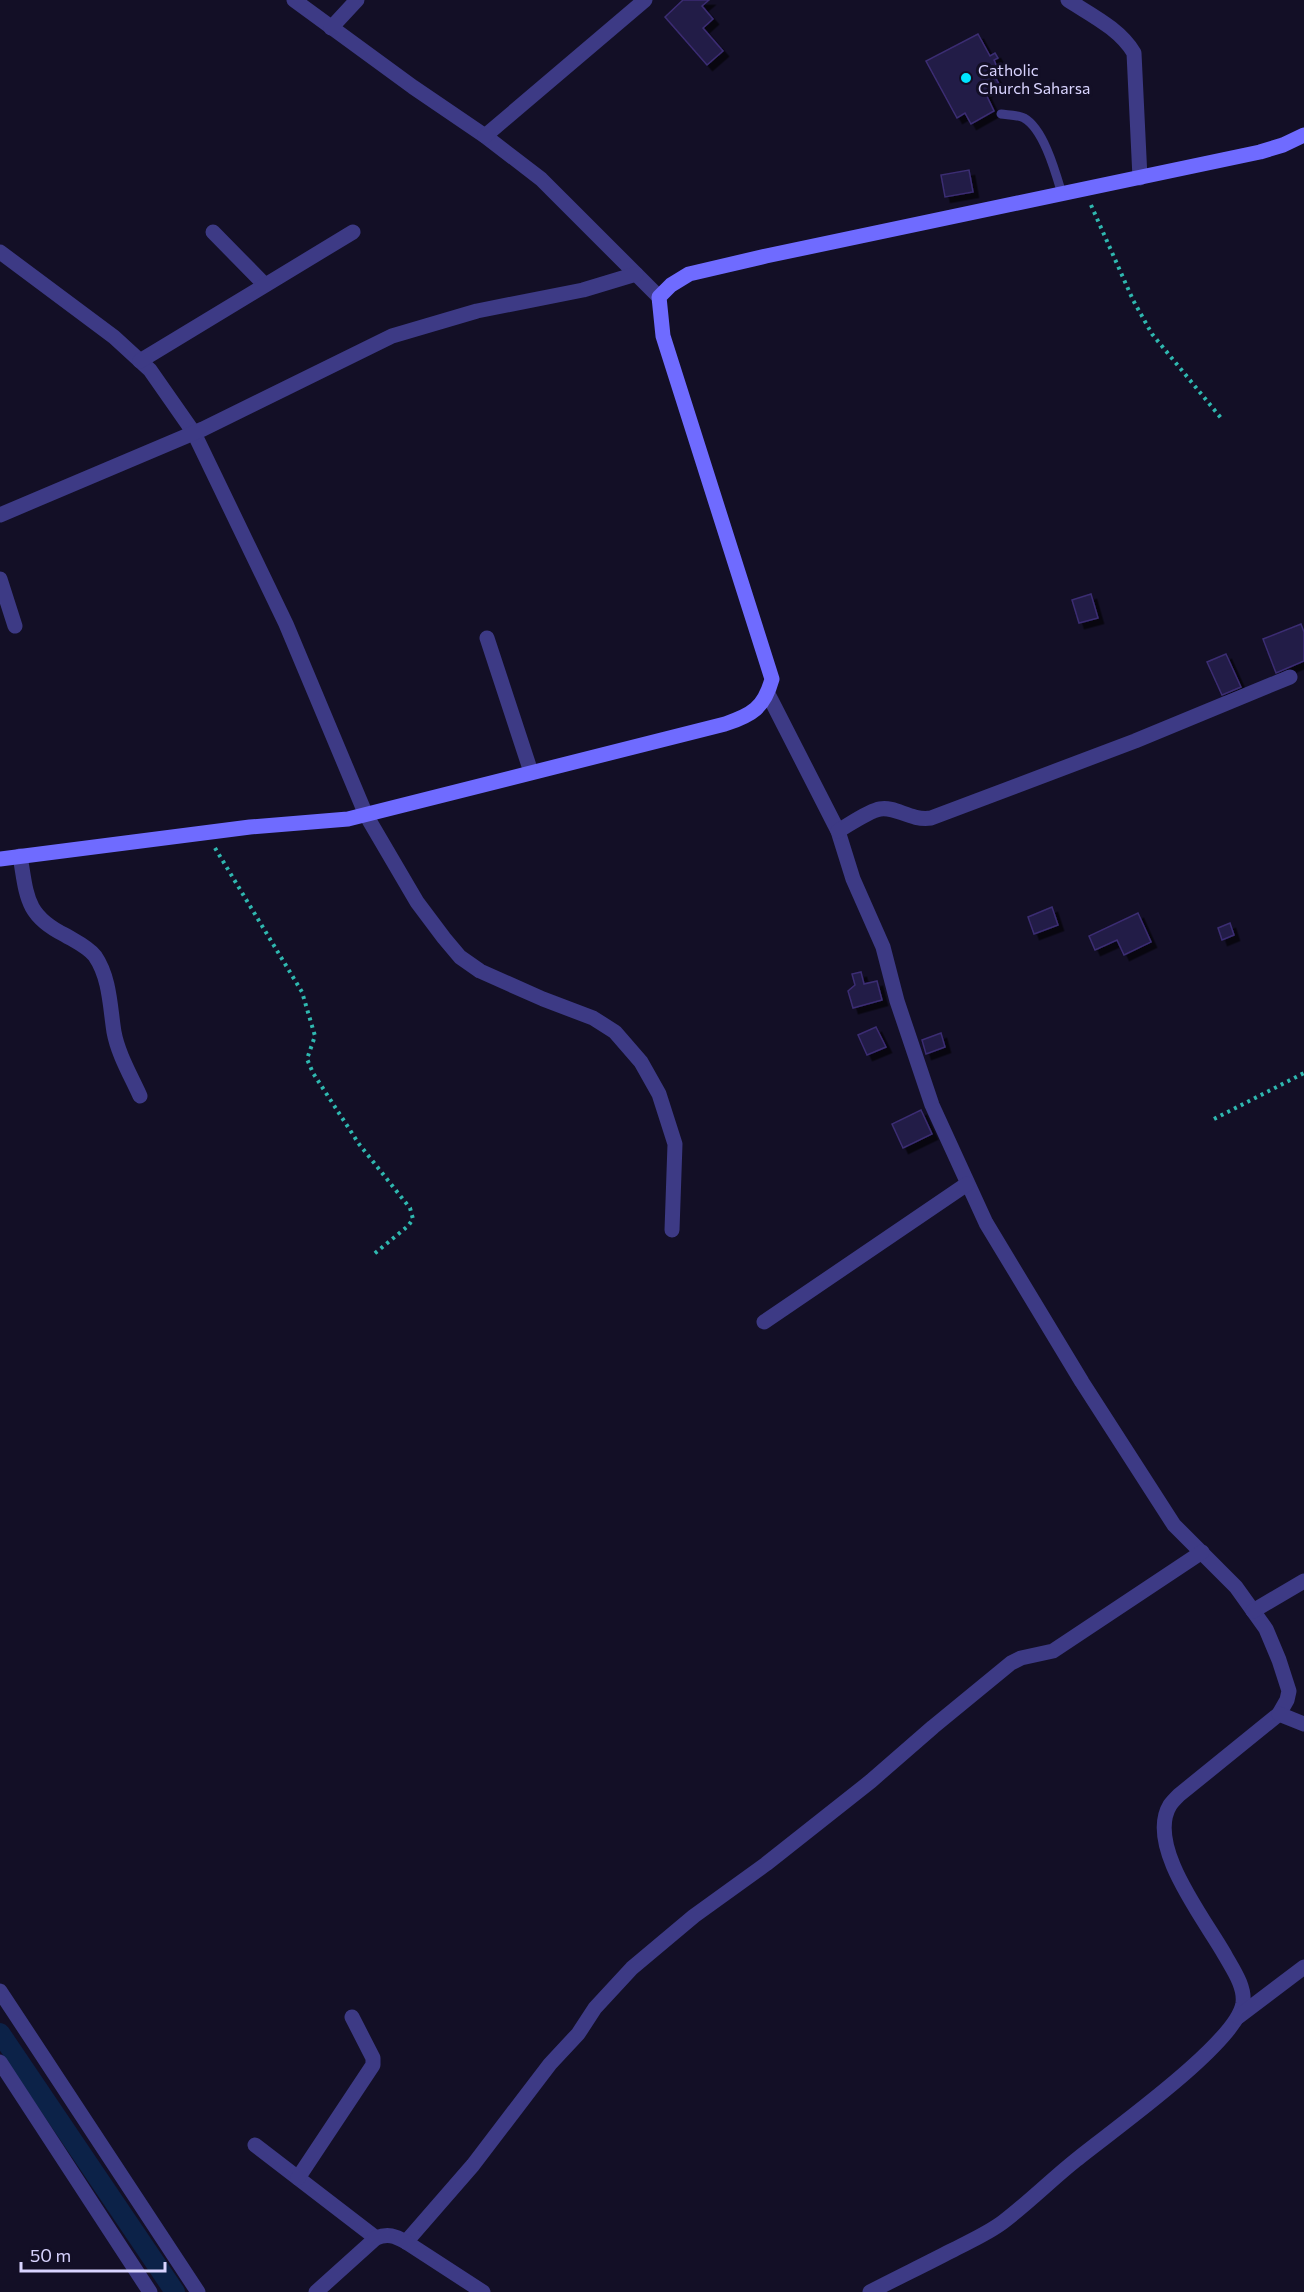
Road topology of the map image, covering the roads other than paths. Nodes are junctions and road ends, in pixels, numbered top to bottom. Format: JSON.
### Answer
{"nodes":[{"id":1,"x":294,"y":0,"type":"edge"},
{"id":2,"x":357,"y":0,"type":"edge"},
{"id":3,"x":645,"y":0,"type":"edge"},
{"id":4,"x":1068,"y":0,"type":"edge"},
{"id":5,"x":331,"y":28,"type":"junction"},
{"id":6,"x":1001,"y":114,"type":"dead end"},
{"id":7,"x":1304,"y":135,"type":"edge"},
{"id":8,"x":485,"y":136,"type":"junction"},
{"id":9,"x":1140,"y":178,"type":"junction"},
{"id":10,"x":1062,"y":194,"type":"junction"},
{"id":11,"x":213,"y":232,"type":"dead end"},
{"id":12,"x":353,"y":232,"type":"dead end"},
{"id":13,"x":0,"y":252,"type":"edge"},
{"id":14,"x":636,"y":274,"type":"junction"},
{"id":15,"x":265,"y":285,"type":"junction"},
{"id":16,"x":659,"y":297,"type":"junction"},
{"id":17,"x":140,"y":361,"type":"junction"},
{"id":18,"x":194,"y":433,"type":"junction"},
{"id":19,"x":0,"y":515,"type":"edge"},
{"id":20,"x":0,"y":579,"type":"edge"},
{"id":21,"x":15,"y":626,"type":"dead end"},
{"id":22,"x":487,"y":638,"type":"dead end"},
{"id":23,"x":1290,"y":677,"type":"dead end"},
{"id":24,"x":768,"y":694,"type":"junction"},
{"id":25,"x":531,"y":772,"type":"junction"},
{"id":26,"x":366,"y":814,"type":"junction"},
{"id":27,"x":838,"y":831,"type":"junction"},
{"id":28,"x":20,"y":856,"type":"junction"},
{"id":29,"x":0,"y":859,"type":"edge"},
{"id":30,"x":140,"y":1096,"type":"dead end"},
{"id":31,"x":967,"y":1184,"type":"junction"},
{"id":32,"x":672,"y":1230,"type":"dead end"},
{"id":33,"x":764,"y":1322,"type":"dead end"},
{"id":34,"x":1202,"y":1552,"type":"junction"},
{"id":35,"x":1304,"y":1581,"type":"edge"},
{"id":36,"x":1253,"y":1611,"type":"junction"},
{"id":37,"x":1279,"y":1714,"type":"junction"},
{"id":38,"x":1304,"y":1724,"type":"edge"},
{"id":39,"x":1304,"y":1967,"type":"edge"},
{"id":40,"x":0,"y":1991,"type":"edge"},
{"id":41,"x":352,"y":2017,"type":"dead end"},
{"id":42,"x":1238,"y":2017,"type":"junction"},
{"id":43,"x":0,"y":2062,"type":"edge"},
{"id":44,"x":255,"y":2145,"type":"dead end"},
{"id":45,"x":298,"y":2178,"type":"junction"},
{"id":46,"x":376,"y":2238,"type":"junction"},
{"id":47,"x":406,"y":2242,"type":"junction"},
{"id":48,"x":150,"y":2292,"type":"edge"},
{"id":49,"x":198,"y":2292,"type":"edge"},
{"id":50,"x":316,"y":2292,"type":"edge"},
{"id":51,"x":483,"y":2292,"type":"edge"},
{"id":52,"x":870,"y":2292,"type":"edge"}],
"edges":[{"from":1,"to":5,"type":"street"},
{"from":2,"to":5,"type":"street"},
{"from":3,"to":8,"type":"street"},
{"from":4,"to":9,"type":"street"},
{"from":5,"to":8,"type":"street"},
{"from":6,"to":10,"type":"lane"},
{"from":7,"to":9,"type":"main road"},
{"from":8,"to":14,"type":"street"},
{"from":9,"to":10,"type":"main road"},
{"from":10,"to":16,"type":"main road"},
{"from":11,"to":15,"type":"street"},
{"from":12,"to":15,"type":"street"},
{"from":13,"to":17,"type":"street"},
{"from":14,"to":16,"type":"street"},
{"from":14,"to":18,"type":"street"},
{"from":15,"to":17,"type":"street"},
{"from":16,"to":24,"type":"main road"},
{"from":17,"to":18,"type":"street"},
{"from":18,"to":19,"type":"street"},
{"from":18,"to":26,"type":"street"},
{"from":20,"to":21,"type":"street"},
{"from":22,"to":25,"type":"street"},
{"from":23,"to":27,"type":"street"},
{"from":24,"to":25,"type":"main road"},
{"from":24,"to":27,"type":"street"},
{"from":25,"to":26,"type":"main road"},
{"from":26,"to":28,"type":"main road"},
{"from":26,"to":32,"type":"street"},
{"from":27,"to":31,"type":"street"},
{"from":28,"to":29,"type":"main road"},
{"from":28,"to":30,"type":"street"},
{"from":31,"to":33,"type":"street"},
{"from":31,"to":34,"type":"street"},
{"from":34,"to":36,"type":"street"},
{"from":34,"to":47,"type":"street"},
{"from":35,"to":36,"type":"street"},
{"from":36,"to":37,"type":"street"},
{"from":37,"to":38,"type":"street"},
{"from":37,"to":42,"type":"street"},
{"from":39,"to":42,"type":"street"},
{"from":40,"to":49,"type":"street"},
{"from":41,"to":45,"type":"street"},
{"from":42,"to":52,"type":"street"},
{"from":43,"to":48,"type":"street"},
{"from":44,"to":45,"type":"street"},
{"from":45,"to":46,"type":"street"},
{"from":46,"to":47,"type":"street"},
{"from":46,"to":50,"type":"street"},
{"from":47,"to":51,"type":"street"}]}
